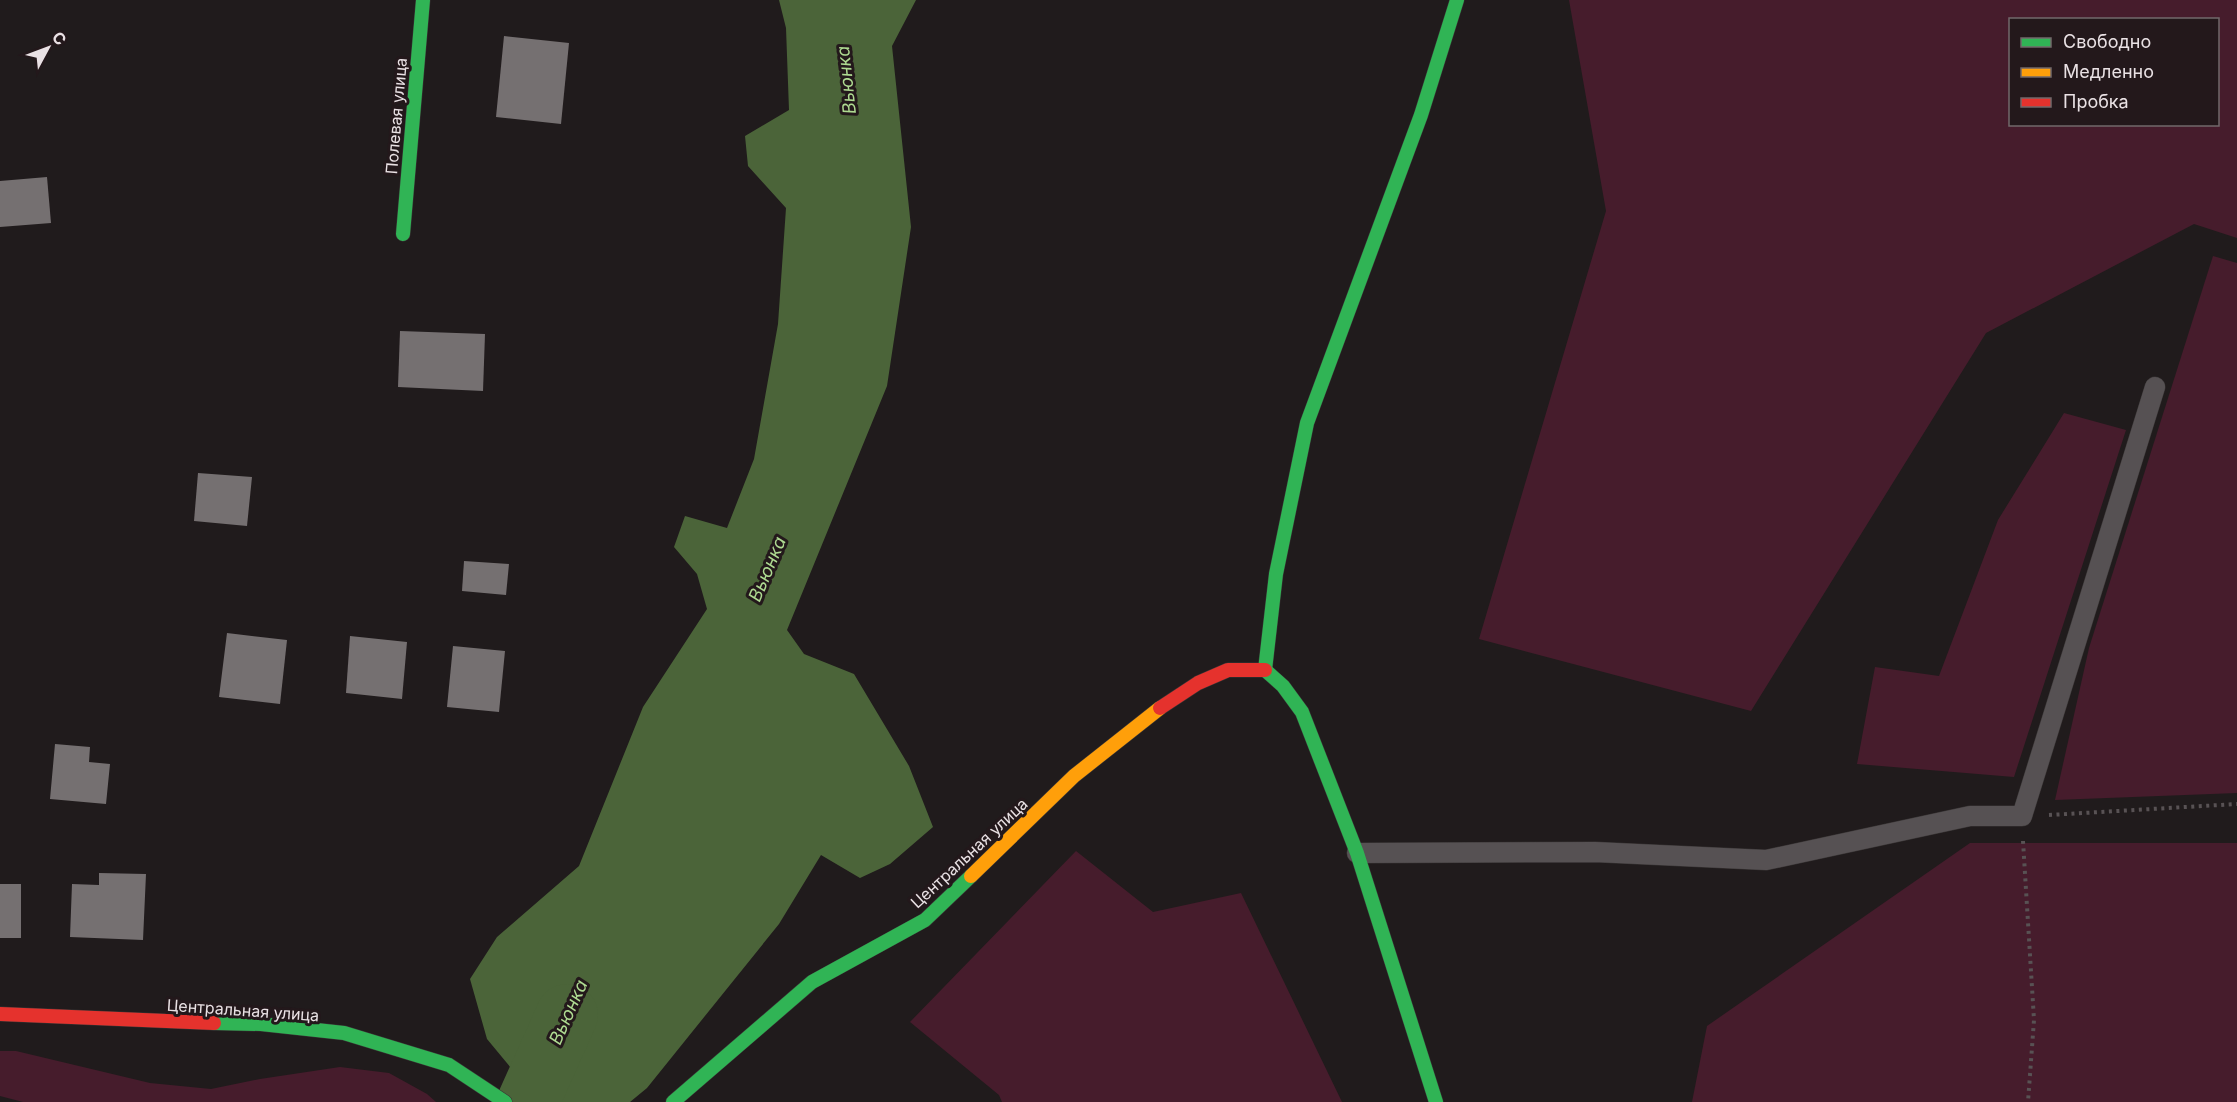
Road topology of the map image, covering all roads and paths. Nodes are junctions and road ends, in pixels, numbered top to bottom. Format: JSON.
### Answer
{"nodes":[{"id":1,"x":423,"y":0,"type":"edge"},
{"id":2,"x":1457,"y":0,"type":"edge"},
{"id":3,"x":403,"y":234,"type":"dead end"},
{"id":4,"x":2154,"y":387,"type":"dead end"},
{"id":5,"x":1265,"y":670,"type":"junction"},
{"id":6,"x":2237,"y":804,"type":"edge"},
{"id":7,"x":2022,"y":816,"type":"junction"},
{"id":8,"x":1357,"y":853,"type":"junction"},
{"id":9,"x":0,"y":1014,"type":"edge"},
{"id":10,"x":505,"y":1102,"type":"edge"},
{"id":11,"x":673,"y":1102,"type":"edge"},
{"id":12,"x":1436,"y":1102,"type":"edge"},
{"id":13,"x":2028,"y":1102,"type":"edge"}],
"edges":[{"from":1,"to":3,"type":"street","name":"Полевая улица"},
{"from":2,"to":5,"type":"street"},
{"from":4,"to":7,"type":"lane"},
{"from":5,"to":8,"type":"street"},
{"from":5,"to":11,"type":"street","name":"Центральная улица"},
{"from":6,"to":7,"type":"path"},
{"from":7,"to":8,"type":"lane"},
{"from":7,"to":13,"type":"path"},
{"from":8,"to":12,"type":"street"},
{"from":9,"to":10,"type":"street","name":"Центральная улица"}]}
